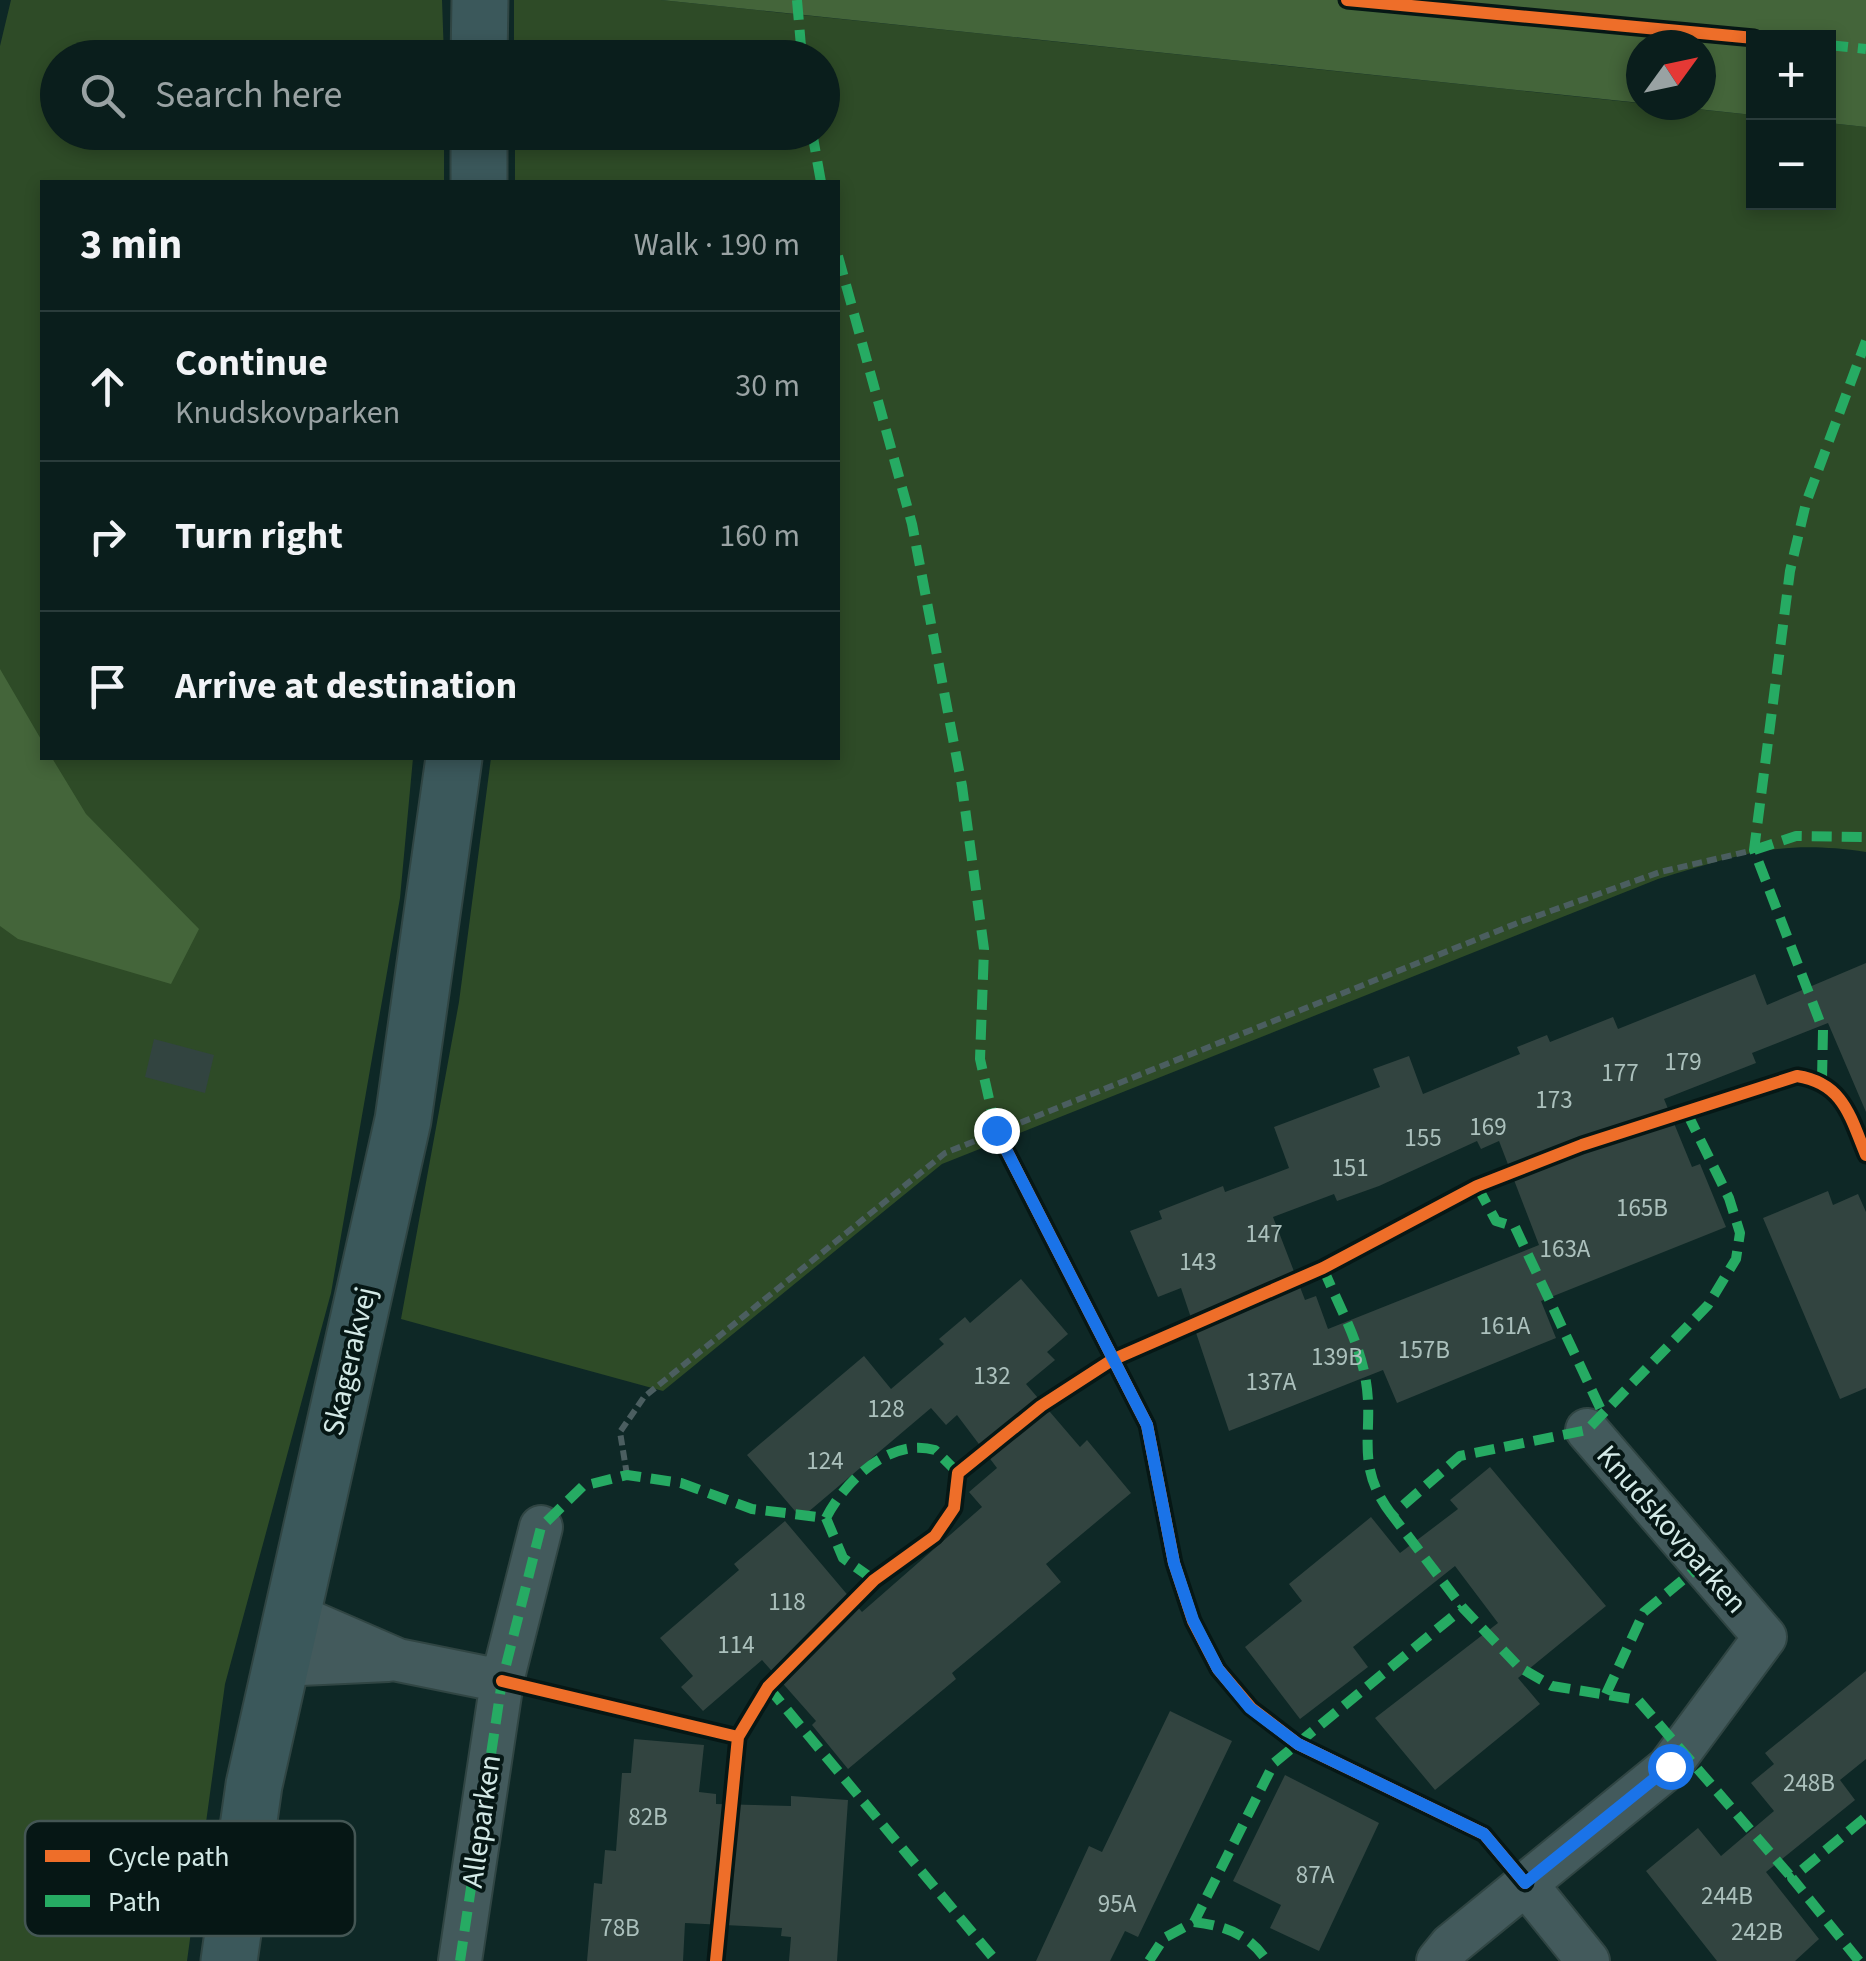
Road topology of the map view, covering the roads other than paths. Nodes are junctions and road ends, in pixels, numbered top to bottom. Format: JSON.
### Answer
{"nodes":[{"id":1,"x":480,"y":0,"type":"edge"},
{"id":2,"x":480,"y":40,"type":"edge"},
{"id":3,"x":479,"y":150,"type":"edge"},
{"id":4,"x":479,"y":180,"type":"edge"},
{"id":5,"x":454,"y":760,"type":"edge"},
{"id":6,"x":1587,"y":1430,"type":"dead end"},
{"id":7,"x":541,"y":1527,"type":"dead end"},
{"id":8,"x":286,"y":1639,"type":"junction"},
{"id":9,"x":502,"y":1681,"type":"junction"},
{"id":10,"x":248,"y":1821,"type":"edge"},
{"id":11,"x":1525,"y":1883,"type":"junction"},
{"id":12,"x":232,"y":1936,"type":"edge"},
{"id":13,"x":229,"y":1961,"type":"edge"},
{"id":14,"x":460,"y":1961,"type":"edge"},
{"id":15,"x":1438,"y":1961,"type":"edge"},
{"id":16,"x":1588,"y":1961,"type":"edge"}],
"edges":[{"from":1,"to":2,"type":"street"},
{"from":3,"to":4,"type":"street"},
{"from":5,"to":8,"type":"street","name":"Skagerakvej"},
{"from":6,"to":11,"type":"street","name":"Knudskovparken"},
{"from":7,"to":9,"type":"street","name":"Alleparken"},
{"from":8,"to":9,"type":"street"},
{"from":8,"to":10,"type":"street","name":"Skagerakvej"},
{"from":9,"to":14,"type":"street","name":"Alleparken"},
{"from":11,"to":15,"type":"street","name":"Knudskovparken"},
{"from":11,"to":16,"type":"street"},
{"from":12,"to":13,"type":"street","name":"Skagerakvej"}]}
